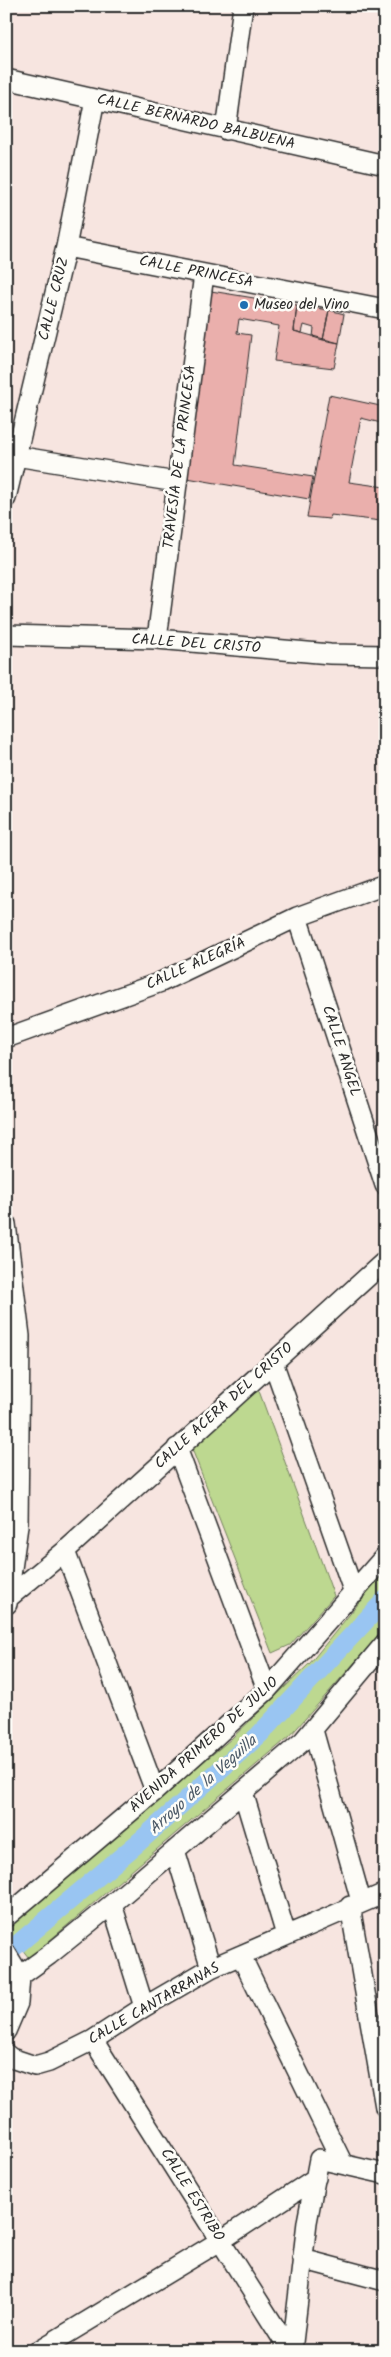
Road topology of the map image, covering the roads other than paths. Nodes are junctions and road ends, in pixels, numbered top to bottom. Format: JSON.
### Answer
{"nodes":[{"id":1,"x":243,"y":6,"type":"edge"},
{"id":2,"x":6,"y":79,"type":"edge"},
{"id":3,"x":95,"y":99,"type":"junction"},
{"id":4,"x":226,"y":130,"type":"junction"},
{"id":5,"x":385,"y":165,"type":"edge"},
{"id":6,"x":66,"y":247,"type":"junction"},
{"id":7,"x":204,"y":274,"type":"junction"},
{"id":8,"x":385,"y":310,"type":"edge"},
{"id":9,"x":16,"y":456,"type":"junction"},
{"id":10,"x":176,"y":482,"type":"junction"},
{"id":11,"x":6,"y":498,"type":"edge"},
{"id":12,"x":6,"y":635,"type":"edge"},
{"id":13,"x":157,"y":639,"type":"junction"},
{"id":14,"x":385,"y":655,"type":"edge"},
{"id":15,"x":385,"y":885,"type":"edge"},
{"id":16,"x":297,"y":917,"type":"junction"},
{"id":17,"x":6,"y":1038,"type":"edge"},
{"id":18,"x":385,"y":1185,"type":"edge"},
{"id":19,"x":6,"y":1224,"type":"edge"},
{"id":20,"x":385,"y":1261,"type":"edge"},
{"id":21,"x":273,"y":1362,"type":"junction"},
{"id":22,"x":177,"y":1448,"type":"junction"},
{"id":23,"x":65,"y":1551,"type":"junction"},
{"id":24,"x":385,"y":1556,"type":"edge"},
{"id":25,"x":354,"y":1593,"type":"junction"},
{"id":26,"x":7,"y":1604,"type":"edge"},
{"id":27,"x":385,"y":1643,"type":"edge"},
{"id":28,"x":267,"y":1690,"type":"junction"},
{"id":29,"x":312,"y":1730,"type":"junction"},
{"id":30,"x":155,"y":1791,"type":"junction"},
{"id":31,"x":243,"y":1792,"type":"junction"},
{"id":32,"x":175,"y":1850,"type":"junction"},
{"id":33,"x":385,"y":1893,"type":"edge"},
{"id":34,"x":112,"y":1904,"type":"junction"},
{"id":35,"x":356,"y":1904,"type":"junction"},
{"id":36,"x":6,"y":1917,"type":"edge"},
{"id":37,"x":286,"y":1935,"type":"junction"},
{"id":38,"x":6,"y":1953,"type":"edge"},
{"id":39,"x":241,"y":1956,"type":"junction"},
{"id":40,"x":211,"y":1968,"type":"junction"},
{"id":41,"x":20,"y":1976,"type":"junction"},
{"id":42,"x":144,"y":2006,"type":"junction"},
{"id":43,"x":6,"y":2031,"type":"edge"},
{"id":44,"x":94,"y":2040,"type":"junction"},
{"id":45,"x":6,"y":2054,"type":"edge"},
{"id":46,"x":385,"y":2107,"type":"edge"},
{"id":47,"x":343,"y":2164,"type":"junction"},
{"id":48,"x":385,"y":2174,"type":"edge"},
{"id":49,"x":316,"y":2178,"type":"junction"},
{"id":50,"x":220,"y":2241,"type":"junction"},
{"id":51,"x":302,"y":2259,"type":"junction"},
{"id":52,"x":385,"y":2281,"type":"edge"},
{"id":53,"x":38,"y":2351,"type":"edge"},
{"id":54,"x":291,"y":2351,"type":"edge"}],
"edges":[{"from":1,"to":4,"type":"street"},
{"from":2,"to":3,"type":"street","name":"CALLE BERNARDO BALBUENA"},
{"from":3,"to":4,"type":"street","name":"CALLE BERNARDO BALBUENA"},
{"from":3,"to":6,"type":"street","name":"CALLE CRUZ"},
{"from":4,"to":5,"type":"street","name":"CALLE BERNARDO BALBUENA"},
{"from":6,"to":7,"type":"street","name":"CALLE PRINCESA"},
{"from":6,"to":9,"type":"street","name":"CALLE CRUZ"},
{"from":7,"to":8,"type":"street","name":"CALLE PRINCESA"},
{"from":7,"to":10,"type":"street","name":"TRAVESÍA DE LA PRINCESA"},
{"from":9,"to":10,"type":"street"},
{"from":9,"to":11,"type":"street","name":"CALLE CRUZ"},
{"from":10,"to":13,"type":"street","name":"TRAVESÍA DE LA PRINCESA"},
{"from":12,"to":13,"type":"street","name":"CALLE DEL CRISTO"},
{"from":13,"to":14,"type":"street","name":"CALLE DEL CRISTO"},
{"from":15,"to":16,"type":"street","name":"CALLE ALEGRÍA"},
{"from":16,"to":17,"type":"street","name":"CALLE ALEGRÍA"},
{"from":16,"to":18,"type":"street","name":"CALLE ANGEL"},
{"from":19,"to":26,"type":"street"},
{"from":20,"to":21,"type":"street","name":"CALLE ACERA DEL CRISTO"},
{"from":21,"to":22,"type":"street","name":"CALLE ACERA DEL CRISTO"},
{"from":21,"to":25,"type":"street"},
{"from":22,"to":23,"type":"street","name":"CALLE ACERA DEL CRISTO"},
{"from":22,"to":28,"type":"street"},
{"from":23,"to":26,"type":"street","name":"CALLE ACERA DEL CRISTO"},
{"from":23,"to":30,"type":"street"},
{"from":24,"to":25,"type":"street","name":"AVENIDA PRIMERO DE JULIO"},
{"from":25,"to":28,"type":"street","name":"AVENIDA PRIMERO DE JULIO"},
{"from":27,"to":29,"type":"street"},
{"from":28,"to":30,"type":"street","name":"AVENIDA PRIMERO DE JULIO"},
{"from":29,"to":31,"type":"street"},
{"from":29,"to":35,"type":"street"},
{"from":30,"to":36,"type":"street","name":"AVENIDA PRIMERO DE JULIO"},
{"from":31,"to":32,"type":"street"},
{"from":31,"to":37,"type":"street"},
{"from":32,"to":34,"type":"street"},
{"from":32,"to":40,"type":"street"},
{"from":33,"to":35,"type":"street","name":"CALLE CANTARRANAS"},
{"from":34,"to":41,"type":"street"},
{"from":34,"to":42,"type":"street"},
{"from":35,"to":37,"type":"street","name":"CALLE CANTARRANAS"},
{"from":35,"to":46,"type":"street"},
{"from":37,"to":39,"type":"street","name":"CALLE CANTARRANAS"},
{"from":38,"to":41,"type":"street"},
{"from":39,"to":40,"type":"street","name":"CALLE CANTARRANAS"},
{"from":39,"to":47,"type":"street"},
{"from":40,"to":42,"type":"street","name":"CALLE CANTARRANAS"},
{"from":41,"to":43,"type":"street"},
{"from":42,"to":44,"type":"street","name":"CALLE CANTARRANAS"},
{"from":44,"to":45,"type":"street","name":"CALLE CANTARRANAS"},
{"from":44,"to":50,"type":"street","name":"CALLE ESTRIBO"},
{"from":47,"to":48,"type":"street"},
{"from":47,"to":49,"type":"street"},
{"from":49,"to":50,"type":"street"},
{"from":49,"to":51,"type":"street"},
{"from":50,"to":53,"type":"street"},
{"from":50,"to":54,"type":"street","name":"CALLE ESTRIBO"},
{"from":51,"to":52,"type":"street"},
{"from":51,"to":54,"type":"street"}]}
